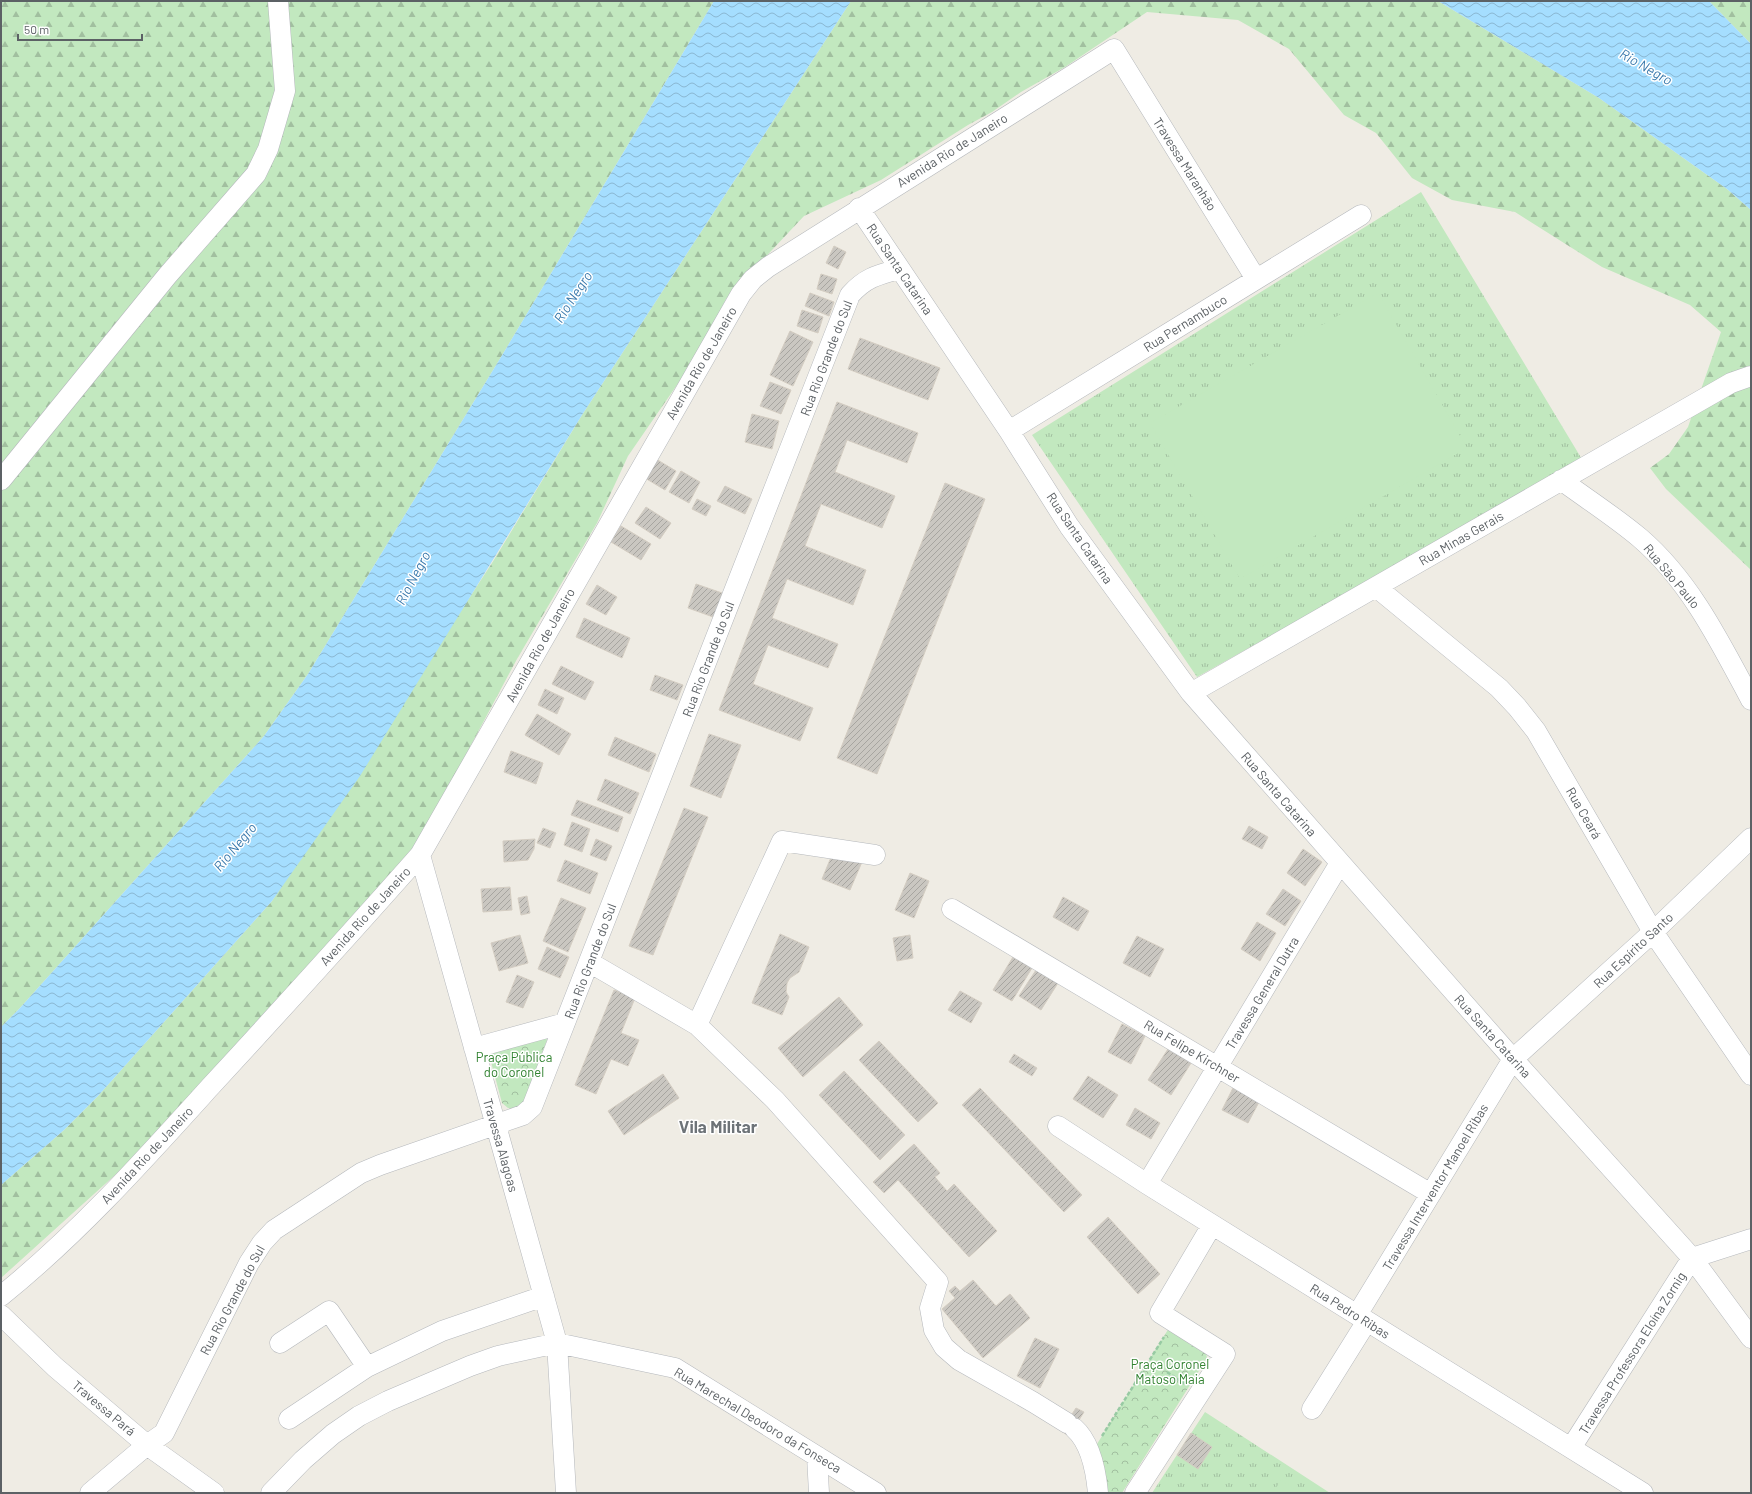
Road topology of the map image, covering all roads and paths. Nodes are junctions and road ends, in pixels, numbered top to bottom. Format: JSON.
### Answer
{"nodes":[{"id":1,"x":278,"y":1,"type":"edge"},
{"id":2,"x":1114,"y":49,"type":"joint"},
{"id":3,"x":859,"y":208,"type":"junction"},
{"id":4,"x":1361,"y":215,"type":"dead end"},
{"id":5,"x":899,"y":269,"type":"junction"},
{"id":6,"x":1256,"y":279,"type":"junction"},
{"id":7,"x":1751,"y":376,"type":"edge"},
{"id":8,"x":1010,"y":431,"type":"junction"},
{"id":9,"x":1,"y":480,"type":"edge"},
{"id":10,"x":1561,"y":480,"type":"junction"},
{"id":11,"x":1376,"y":587,"type":"junction"},
{"id":12,"x":1191,"y":693,"type":"junction"},
{"id":13,"x":1751,"y":700,"type":"edge"},
{"id":14,"x":1751,"y":838,"type":"edge"},
{"id":15,"x":420,"y":855,"type":"junction"},
{"id":16,"x":875,"y":855,"type":"dead end"},
{"id":17,"x":1340,"y":863,"type":"junction"},
{"id":18,"x":952,"y":909,"type":"dead end"},
{"id":19,"x":1653,"y":932,"type":"junction"},
{"id":20,"x":589,"y":962,"type":"junction"},
{"id":21,"x":565,"y":1023,"type":"junction"},
{"id":22,"x":697,"y":1025,"type":"junction"},
{"id":23,"x":474,"y":1048,"type":"junction"},
{"id":24,"x":1513,"y":1059,"type":"junction"},
{"id":25,"x":1218,"y":1067,"type":"junction"},
{"id":26,"x":1751,"y":1074,"type":"edge"},
{"id":27,"x":495,"y":1124,"type":"junction"},
{"id":28,"x":1058,"y":1126,"type":"dead end"},
{"id":29,"x":1147,"y":1184,"type":"junction"},
{"id":30,"x":1431,"y":1194,"type":"junction"},
{"id":31,"x":1212,"y":1225,"type":"junction"},
{"id":32,"x":1751,"y":1238,"type":"edge"},
{"id":33,"x":1692,"y":1258,"type":"junction"},
{"id":34,"x":1,"y":1296,"type":"edge"},
{"id":35,"x":544,"y":1296,"type":"junction"},
{"id":36,"x":1,"y":1315,"type":"edge"},
{"id":37,"x":1362,"y":1318,"type":"junction"},
{"id":38,"x":1165,"y":1334,"type":"dead end"},
{"id":39,"x":1751,"y":1338,"type":"edge"},
{"id":40,"x":280,"y":1343,"type":"dead end"},
{"id":41,"x":557,"y":1343,"type":"junction"},
{"id":42,"x":367,"y":1367,"type":"junction"},
{"id":43,"x":1312,"y":1409,"type":"dead end"},
{"id":44,"x":289,"y":1419,"type":"dead end"},
{"id":45,"x":1101,"y":1438,"type":"dead end"},
{"id":46,"x":147,"y":1445,"type":"junction"},
{"id":47,"x":1571,"y":1448,"type":"junction"},
{"id":48,"x":817,"y":1456,"type":"junction"},
{"id":49,"x":204,"y":1490,"type":"edge"},
{"id":50,"x":90,"y":1493,"type":"edge"},
{"id":51,"x":271,"y":1493,"type":"edge"},
{"id":52,"x":566,"y":1493,"type":"edge"},
{"id":53,"x":819,"y":1493,"type":"edge"},
{"id":54,"x":876,"y":1493,"type":"edge"},
{"id":55,"x":1098,"y":1493,"type":"edge"},
{"id":56,"x":1135,"y":1493,"type":"edge"},
{"id":57,"x":1643,"y":1493,"type":"edge"}],
"edges":[{"from":1,"to":9,"type":"street"},
{"from":2,"to":3,"type":"street","name":"Avenida Rio de Janeiro"},
{"from":2,"to":6,"type":"street","name":"Travessa Maranhão"},
{"from":3,"to":5,"type":"street","name":"Rua Santa Catarina"},
{"from":3,"to":15,"type":"street","name":"Avenida Rio de Janeiro"},
{"from":4,"to":6,"type":"street","name":"Rua Pernambuco"},
{"from":5,"to":8,"type":"street","name":"Rua Santa Catarina"},
{"from":5,"to":20,"type":"street","name":"Rua Rio Grande do Sul"},
{"from":6,"to":8,"type":"street","name":"Rua Pernambuco"},
{"from":7,"to":10,"type":"street","name":"Rua Minas Gerais"},
{"from":8,"to":12,"type":"street","name":"Rua Santa Catarina"},
{"from":10,"to":11,"type":"street","name":"Rua Minas Gerais"},
{"from":10,"to":13,"type":"street","name":"Rua São Paulo"},
{"from":11,"to":12,"type":"street","name":"Rua Minas Gerais"},
{"from":11,"to":19,"type":"street","name":"Rua Ceará"},
{"from":12,"to":17,"type":"street","name":"Rua Santa Catarina"},
{"from":14,"to":19,"type":"street","name":"Rua Espírito Santo"},
{"from":15,"to":23,"type":"street","name":"Travessa Alagoas"},
{"from":15,"to":34,"type":"street","name":"Avenida Rio de Janeiro"},
{"from":16,"to":22,"type":"street"},
{"from":17,"to":24,"type":"street","name":"Rua Santa Catarina"},
{"from":17,"to":25,"type":"street","name":"Travessa General Dutra"},
{"from":18,"to":25,"type":"street","name":"Rua Felipe Kirchner"},
{"from":19,"to":24,"type":"street","name":"Rua Espírito Santo"},
{"from":19,"to":26,"type":"street","name":"Rua Ceará"},
{"from":20,"to":21,"type":"street","name":"Rua Rio Grande do Sul"},
{"from":20,"to":22,"type":"street"},
{"from":21,"to":23,"type":"street"},
{"from":21,"to":27,"type":"street","name":"Rua Rio Grande do Sul"},
{"from":22,"to":55,"type":"street"},
{"from":23,"to":27,"type":"street","name":"Travessa Alagoas"},
{"from":24,"to":30,"type":"street","name":"Travessa Interventor Manoel Ribas"},
{"from":24,"to":33,"type":"street","name":"Rua Santa Catarina"},
{"from":25,"to":29,"type":"street","name":"Travessa General Dutra"},
{"from":25,"to":30,"type":"street","name":"Rua Felipe Kirchner"},
{"from":27,"to":35,"type":"street","name":"Travessa Alagoas"},
{"from":27,"to":46,"type":"street","name":"Rua Rio Grande do Sul"},
{"from":28,"to":29,"type":"street","name":"Rua Pedro Ribas"},
{"from":29,"to":31,"type":"street","name":"Rua Pedro Ribas"},
{"from":30,"to":37,"type":"street","name":"Travessa Interventor Manoel Ribas"},
{"from":31,"to":37,"type":"street","name":"Rua Pedro Ribas"},
{"from":31,"to":56,"type":"street"},
{"from":32,"to":33,"type":"street"},
{"from":33,"to":39,"type":"street","name":"Rua Santa Catarina"},
{"from":33,"to":47,"type":"street","name":"Travessa Professora Eloína Zornig"},
{"from":35,"to":41,"type":"street","name":"Travessa Alagoas"},
{"from":35,"to":42,"type":"street"},
{"from":36,"to":46,"type":"street","name":"Travessa Pará"},
{"from":37,"to":43,"type":"street","name":"Travessa Interventor Manoel Ribas"},
{"from":37,"to":47,"type":"street","name":"Rua Pedro Ribas"},
{"from":38,"to":45,"type":"path"},
{"from":40,"to":42,"type":"street"},
{"from":41,"to":48,"type":"street","name":"Rua Marechal Deodoro da Fonseca"},
{"from":41,"to":51,"type":"street","name":"Rua Marechal Deodoro da Fonseca"},
{"from":41,"to":52,"type":"street","name":"Travessa Alagoas"},
{"from":42,"to":44,"type":"street"},
{"from":46,"to":49,"type":"street","name":"Travessa Pará"},
{"from":46,"to":50,"type":"street","name":"Rua Rio Grande do Sul"},
{"from":47,"to":57,"type":"street","name":"Rua Pedro Ribas"},
{"from":48,"to":53,"type":"street"},
{"from":48,"to":54,"type":"street","name":"Rua Marechal Deodoro da Fonseca"}]}
